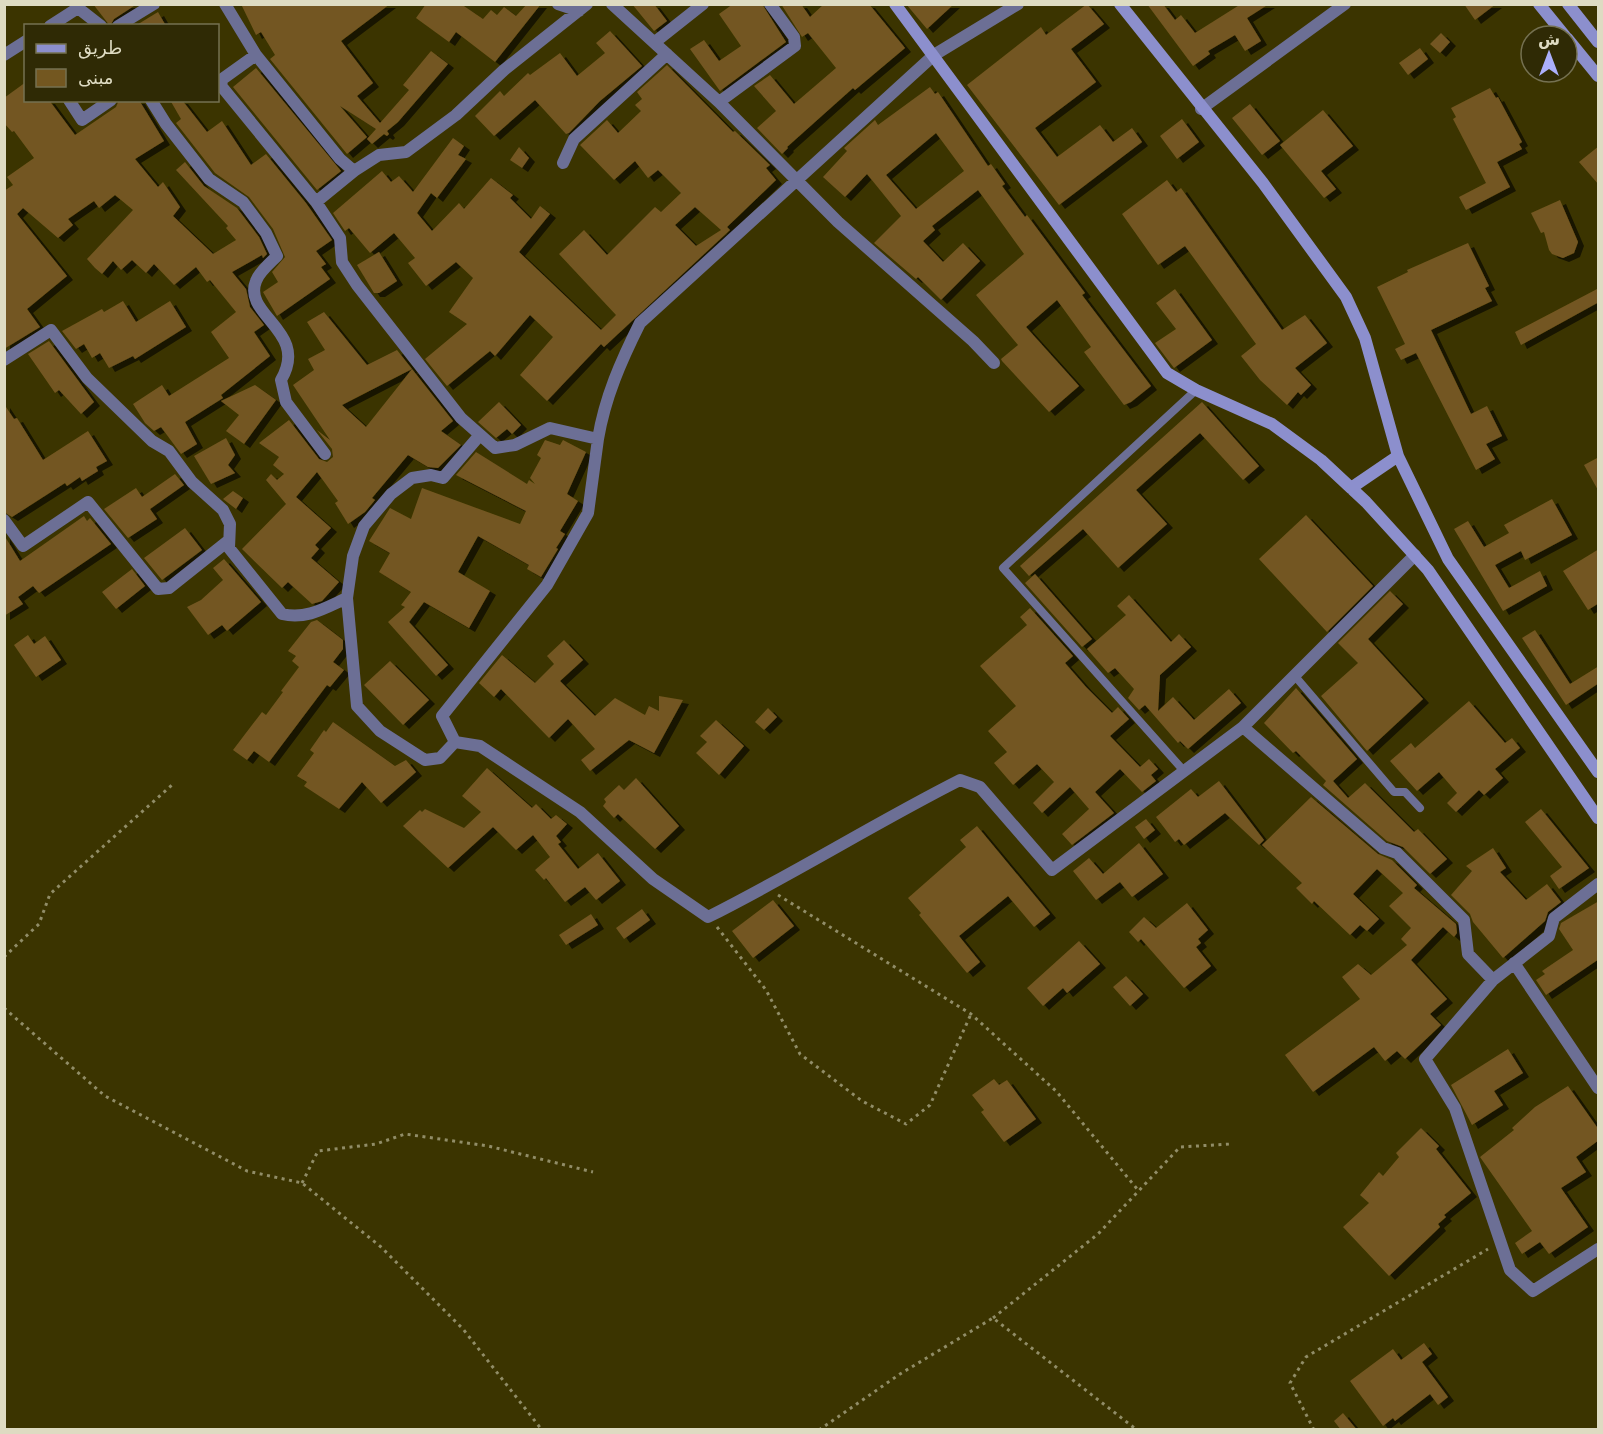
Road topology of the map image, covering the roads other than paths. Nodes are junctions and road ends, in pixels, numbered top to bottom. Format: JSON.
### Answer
{"nodes":[{"id":1,"x":154,"y":4,"type":"edge"},
{"id":2,"x":225,"y":4,"type":"edge"},
{"id":3,"x":558,"y":4,"type":"edge"},
{"id":4,"x":612,"y":4,"type":"edge"},
{"id":5,"x":703,"y":4,"type":"edge"},
{"id":6,"x":770,"y":4,"type":"edge"},
{"id":7,"x":895,"y":4,"type":"edge"},
{"id":8,"x":1018,"y":4,"type":"edge"},
{"id":9,"x":1119,"y":4,"type":"edge"},
{"id":10,"x":1345,"y":4,"type":"edge"},
{"id":11,"x":1539,"y":4,"type":"edge"},
{"id":12,"x":1568,"y":4,"type":"edge"},
{"id":13,"x":583,"y":8,"type":"edge"},
{"id":14,"x":53,"y":24,"type":"edge"},
{"id":15,"x":98,"y":24,"type":"edge"},
{"id":16,"x":121,"y":24,"type":"edge"},
{"id":17,"x":1555,"y":24,"type":"edge"},
{"id":18,"x":24,"y":42,"type":"edge"},
{"id":19,"x":655,"y":42,"type":"junction"},
{"id":20,"x":1599,"y":42,"type":"edge"},
{"id":21,"x":1579,"y":52,"type":"edge"},
{"id":22,"x":667,"y":54,"type":"junction"},
{"id":23,"x":4,"y":55,"type":"edge"},
{"id":24,"x":256,"y":55,"type":"junction"},
{"id":25,"x":934,"y":56,"type":"junction"},
{"id":26,"x":1599,"y":76,"type":"edge"},
{"id":27,"x":70,"y":102,"type":"edge"},
{"id":28,"x":108,"y":102,"type":"edge"},
{"id":29,"x":152,"y":102,"type":"edge"},
{"id":30,"x":719,"y":102,"type":"junction"},
{"id":31,"x":1201,"y":109,"type":"junction"},
{"id":32,"x":563,"y":163,"type":"dead end"},
{"id":33,"x":354,"y":171,"type":"junction"},
{"id":34,"x":795,"y":181,"type":"junction"},
{"id":35,"x":316,"y":202,"type":"junction"},
{"id":36,"x":4,"y":360,"type":"edge"},
{"id":37,"x":994,"y":363,"type":"dead end"},
{"id":38,"x":1196,"y":390,"type":"junction"},
{"id":39,"x":478,"y":436,"type":"junction"},
{"id":40,"x":598,"y":439,"type":"junction"},
{"id":41,"x":325,"y":454,"type":"dead end"},
{"id":42,"x":1398,"y":456,"type":"junction"},
{"id":43,"x":1351,"y":488,"type":"junction"},
{"id":44,"x":4,"y":520,"type":"edge"},
{"id":45,"x":228,"y":541,"type":"junction"},
{"id":46,"x":1414,"y":555,"type":"junction"},
{"id":47,"x":1462,"y":579,"type":"junction"},
{"id":48,"x":1444,"y":594,"type":"junction"},
{"id":49,"x":347,"y":598,"type":"junction"},
{"id":50,"x":1294,"y":675,"type":"junction"},
{"id":51,"x":1243,"y":727,"type":"junction"},
{"id":52,"x":455,"y":742,"type":"junction"},
{"id":53,"x":1184,"y":771,"type":"junction"},
{"id":54,"x":1599,"y":772,"type":"edge"},
{"id":55,"x":1420,"y":807,"type":"dead end"},
{"id":56,"x":1599,"y":818,"type":"edge"},
{"id":57,"x":1599,"y":884,"type":"edge"},
{"id":58,"x":1514,"y":963,"type":"junction"},
{"id":59,"x":1493,"y":980,"type":"junction"},
{"id":60,"x":1599,"y":1088,"type":"edge"},
{"id":61,"x":1599,"y":1249,"type":"edge"}],
"edges":[{"from":1,"to":16,"type":"street"},
{"from":2,"to":24,"type":"street"},
{"from":3,"to":13,"type":"street"},
{"from":4,"to":19,"type":"street"},
{"from":5,"to":19,"type":"street"},
{"from":6,"to":30,"type":"street"},
{"from":7,"to":25,"type":"street"},
{"from":8,"to":25,"type":"street"},
{"from":9,"to":31,"type":"street"},
{"from":10,"to":31,"type":"street"},
{"from":11,"to":17,"type":"street"},
{"from":12,"to":20,"type":"street"},
{"from":13,"to":33,"type":"street"},
{"from":14,"to":15,"type":"street"},
{"from":18,"to":23,"type":"street"},
{"from":19,"to":22,"type":"street"},
{"from":21,"to":26,"type":"street"},
{"from":22,"to":30,"type":"street"},
{"from":22,"to":32,"type":"street"},
{"from":24,"to":33,"type":"street"},
{"from":24,"to":35,"type":"street"},
{"from":25,"to":34,"type":"street"},
{"from":25,"to":38,"type":"street"},
{"from":27,"to":28,"type":"street"},
{"from":29,"to":41,"type":"street"},
{"from":30,"to":34,"type":"street"},
{"from":31,"to":42,"type":"street"},
{"from":33,"to":35,"type":"street"},
{"from":34,"to":37,"type":"street"},
{"from":34,"to":40,"type":"street"},
{"from":35,"to":39,"type":"street"},
{"from":36,"to":45,"type":"street"},
{"from":38,"to":43,"type":"street"},
{"from":38,"to":53,"type":"lane"},
{"from":39,"to":40,"type":"street"},
{"from":39,"to":49,"type":"street"},
{"from":40,"to":52,"type":"street"},
{"from":42,"to":43,"type":"street"},
{"from":42,"to":47,"type":"street"},
{"from":43,"to":46,"type":"street"},
{"from":44,"to":45,"type":"street"},
{"from":45,"to":49,"type":"street"},
{"from":46,"to":48,"type":"street"},
{"from":46,"to":50,"type":"street"},
{"from":47,"to":48,"type":"street"},
{"from":47,"to":54,"type":"street"},
{"from":48,"to":56,"type":"street"},
{"from":49,"to":52,"type":"street"},
{"from":50,"to":51,"type":"street"},
{"from":50,"to":55,"type":"lane"},
{"from":51,"to":53,"type":"street"},
{"from":51,"to":59,"type":"street"},
{"from":52,"to":53,"type":"street"},
{"from":57,"to":58,"type":"street"},
{"from":58,"to":59,"type":"street"},
{"from":58,"to":60,"type":"street"},
{"from":59,"to":61,"type":"street"}]}
